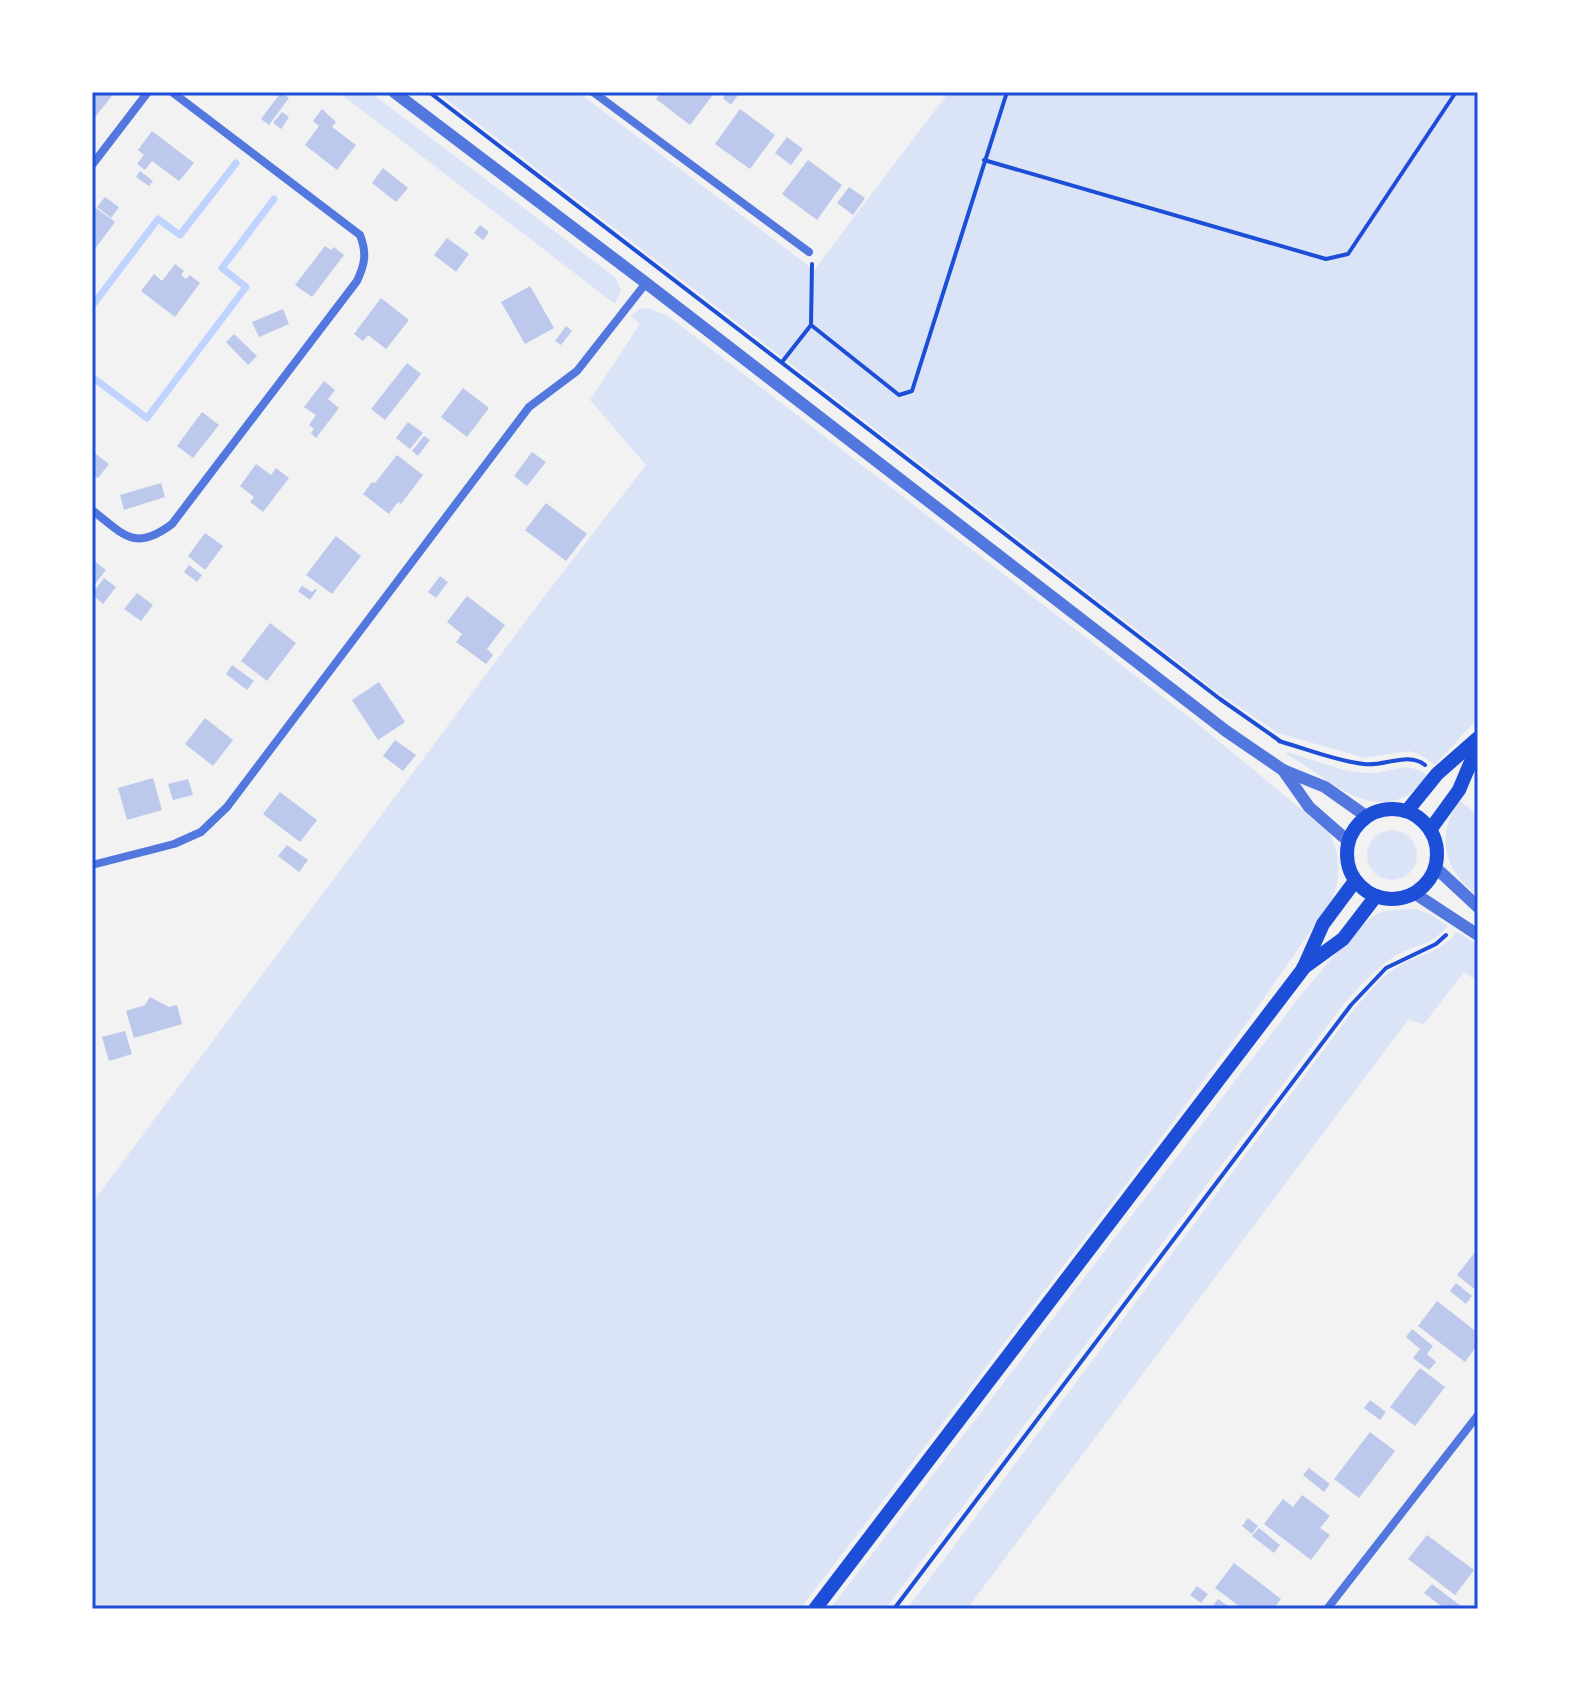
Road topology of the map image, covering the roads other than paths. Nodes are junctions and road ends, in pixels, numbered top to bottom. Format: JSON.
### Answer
{"nodes":[{"id":1,"x":148,"y":92,"type":"edge"},
{"id":2,"x":172,"y":92,"type":"edge"},
{"id":3,"x":394,"y":92,"type":"edge"},
{"id":4,"x":593,"y":92,"type":"edge"},
{"id":5,"x":92,"y":165,"type":"edge"},
{"id":6,"x":809,"y":252,"type":"road end"},
{"id":7,"x":646,"y":283,"type":"junction"},
{"id":8,"x":92,"y":510,"type":"edge"},
{"id":9,"x":1478,"y":738,"type":"edge"},
{"id":10,"x":1478,"y":745,"type":"edge"},
{"id":11,"x":1283,"y":770,"type":"junction"},
{"id":12,"x":1407,"y":811,"type":"junction"},
{"id":13,"x":1366,"y":816,"type":"junction"},
{"id":14,"x":1430,"y":830,"type":"junction"},
{"id":15,"x":1348,"y":841,"type":"junction"},
{"id":16,"x":92,"y":865,"type":"edge"},
{"id":17,"x":1435,"y":867,"type":"junction"},
{"id":18,"x":1355,"y":881,"type":"junction"},
{"id":19,"x":1414,"y":893,"type":"junction"},
{"id":20,"x":1376,"y":896,"type":"junction"},
{"id":21,"x":1478,"y":907,"type":"edge"},
{"id":22,"x":1478,"y":935,"type":"edge"},
{"id":23,"x":1303,"y":969,"type":"junction"},
{"id":24,"x":1478,"y":1415,"type":"edge"},
{"id":25,"x":815,"y":1609,"type":"edge"},
{"id":26,"x":1327,"y":1609,"type":"edge"}],
"edges":[{"from":1,"to":5,"type":"street"},
{"from":2,"to":8,"type":"street"},
{"from":3,"to":7,"type":"street"},
{"from":4,"to":6,"type":"street"},
{"from":7,"to":11,"type":"street"},
{"from":7,"to":16,"type":"street"},
{"from":9,"to":12,"type":"main road"},
{"from":10,"to":14,"type":"main road"},
{"from":11,"to":13,"type":"street"},
{"from":11,"to":15,"type":"street"},
{"from":12,"to":13,"type":"main road"},
{"from":12,"to":14,"type":"main road"},
{"from":13,"to":15,"type":"main road"},
{"from":14,"to":17,"type":"main road"},
{"from":15,"to":18,"type":"main road"},
{"from":17,"to":19,"type":"main road"},
{"from":17,"to":21,"type":"street"},
{"from":18,"to":20,"type":"main road"},
{"from":18,"to":23,"type":"main road"},
{"from":19,"to":20,"type":"main road"},
{"from":19,"to":22,"type":"street"},
{"from":20,"to":23,"type":"main road"},
{"from":23,"to":25,"type":"main road"},
{"from":24,"to":26,"type":"street"}]}
